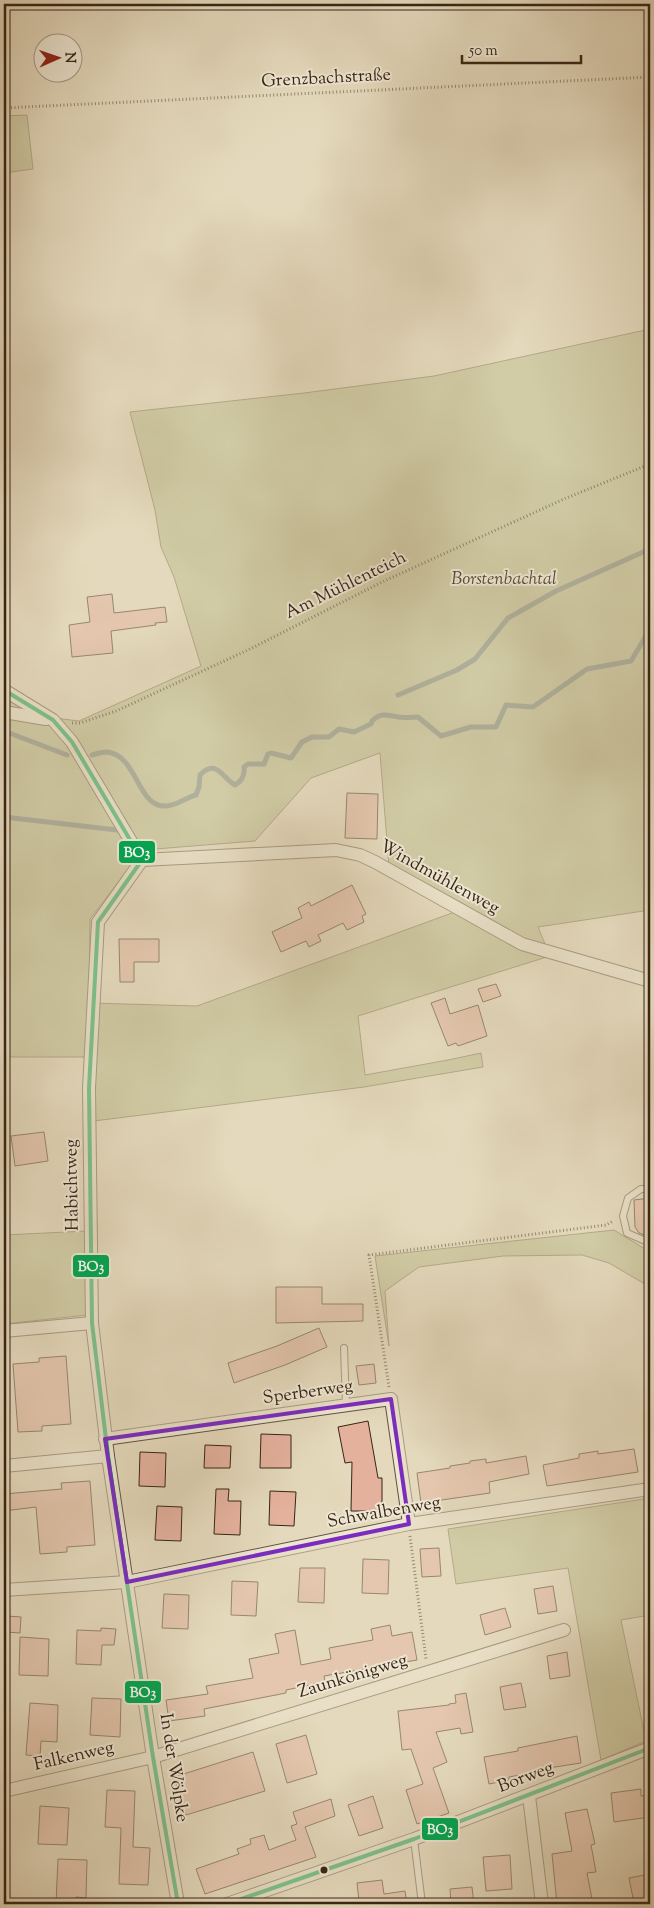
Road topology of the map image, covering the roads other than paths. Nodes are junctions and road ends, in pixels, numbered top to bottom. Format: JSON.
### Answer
{"nodes":[{"id":1,"x":4,"y":690,"type":"edge"},
{"id":2,"x":4,"y":712,"type":"edge"},
{"id":3,"x":53,"y":720,"type":"junction"},
{"id":4,"x":142,"y":860,"type":"junction"},
{"id":5,"x":650,"y":981,"type":"edge"},
{"id":6,"x":650,"y":1189,"type":"edge"},
{"id":7,"x":650,"y":1243,"type":"edge"},
{"id":8,"x":92,"y":1323,"type":"junction"},
{"id":9,"x":4,"y":1331,"type":"edge"},
{"id":10,"x":344,"y":1348,"type":"dead end"},
{"id":11,"x":346,"y":1406,"type":"junction"},
{"id":12,"x":105,"y":1439,"type":"junction"},
{"id":13,"x":108,"y":1456,"type":"junction"},
{"id":14,"x":4,"y":1466,"type":"edge"},
{"id":15,"x":650,"y":1489,"type":"edge"},
{"id":16,"x":409,"y":1524,"type":"junction"},
{"id":17,"x":127,"y":1582,"type":"junction"},
{"id":18,"x":4,"y":1590,"type":"edge"},
{"id":19,"x":564,"y":1630,"type":"dead end"},
{"id":20,"x":650,"y":1748,"type":"edge"},
{"id":21,"x":153,"y":1757,"type":"junction"},
{"id":22,"x":4,"y":1790,"type":"edge"},
{"id":23,"x":528,"y":1796,"type":"junction"},
{"id":24,"x":414,"y":1839,"type":"junction"},
{"id":25,"x":235,"y":1903,"type":"edge"},
{"id":26,"x":178,"y":1904,"type":"edge"},
{"id":27,"x":422,"y":1904,"type":"edge"},
{"id":28,"x":542,"y":1904,"type":"edge"}],
"edges":[{"from":1,"to":3,"type":"street"},
{"from":2,"to":3,"type":"street"},
{"from":3,"to":4,"type":"street"},
{"from":4,"to":5,"type":"street","name":"Windmühlenweg"},
{"from":4,"to":8,"type":"street","name":"Habichtweg"},
{"from":6,"to":7,"type":"lane"},
{"from":8,"to":9,"type":"street"},
{"from":8,"to":12,"type":"street","name":"Habichtweg"},
{"from":10,"to":11,"type":"lane"},
{"from":11,"to":12,"type":"street","name":"Sperberweg"},
{"from":11,"to":16,"type":"street","name":"Sperberweg"},
{"from":12,"to":13,"type":"street","name":"Habichtweg"},
{"from":13,"to":14,"type":"street"},
{"from":13,"to":17,"type":"street","name":"Habichtweg"},
{"from":15,"to":16,"type":"street","name":"Schwalbenweg"},
{"from":16,"to":17,"type":"street","name":"Schwalbenweg"},
{"from":17,"to":18,"type":"street"},
{"from":17,"to":21,"type":"street","name":"In der Wölpke"},
{"from":19,"to":21,"type":"street","name":"Zaunkönigweg"},
{"from":20,"to":23,"type":"street","name":"Borweg"},
{"from":21,"to":22,"type":"street","name":"Falkenweg"},
{"from":21,"to":26,"type":"street","name":"In der Wölpke"},
{"from":23,"to":24,"type":"street","name":"Borweg"},
{"from":23,"to":28,"type":"street"},
{"from":24,"to":25,"type":"street","name":"Borweg"},
{"from":24,"to":27,"type":"lane"}]}
